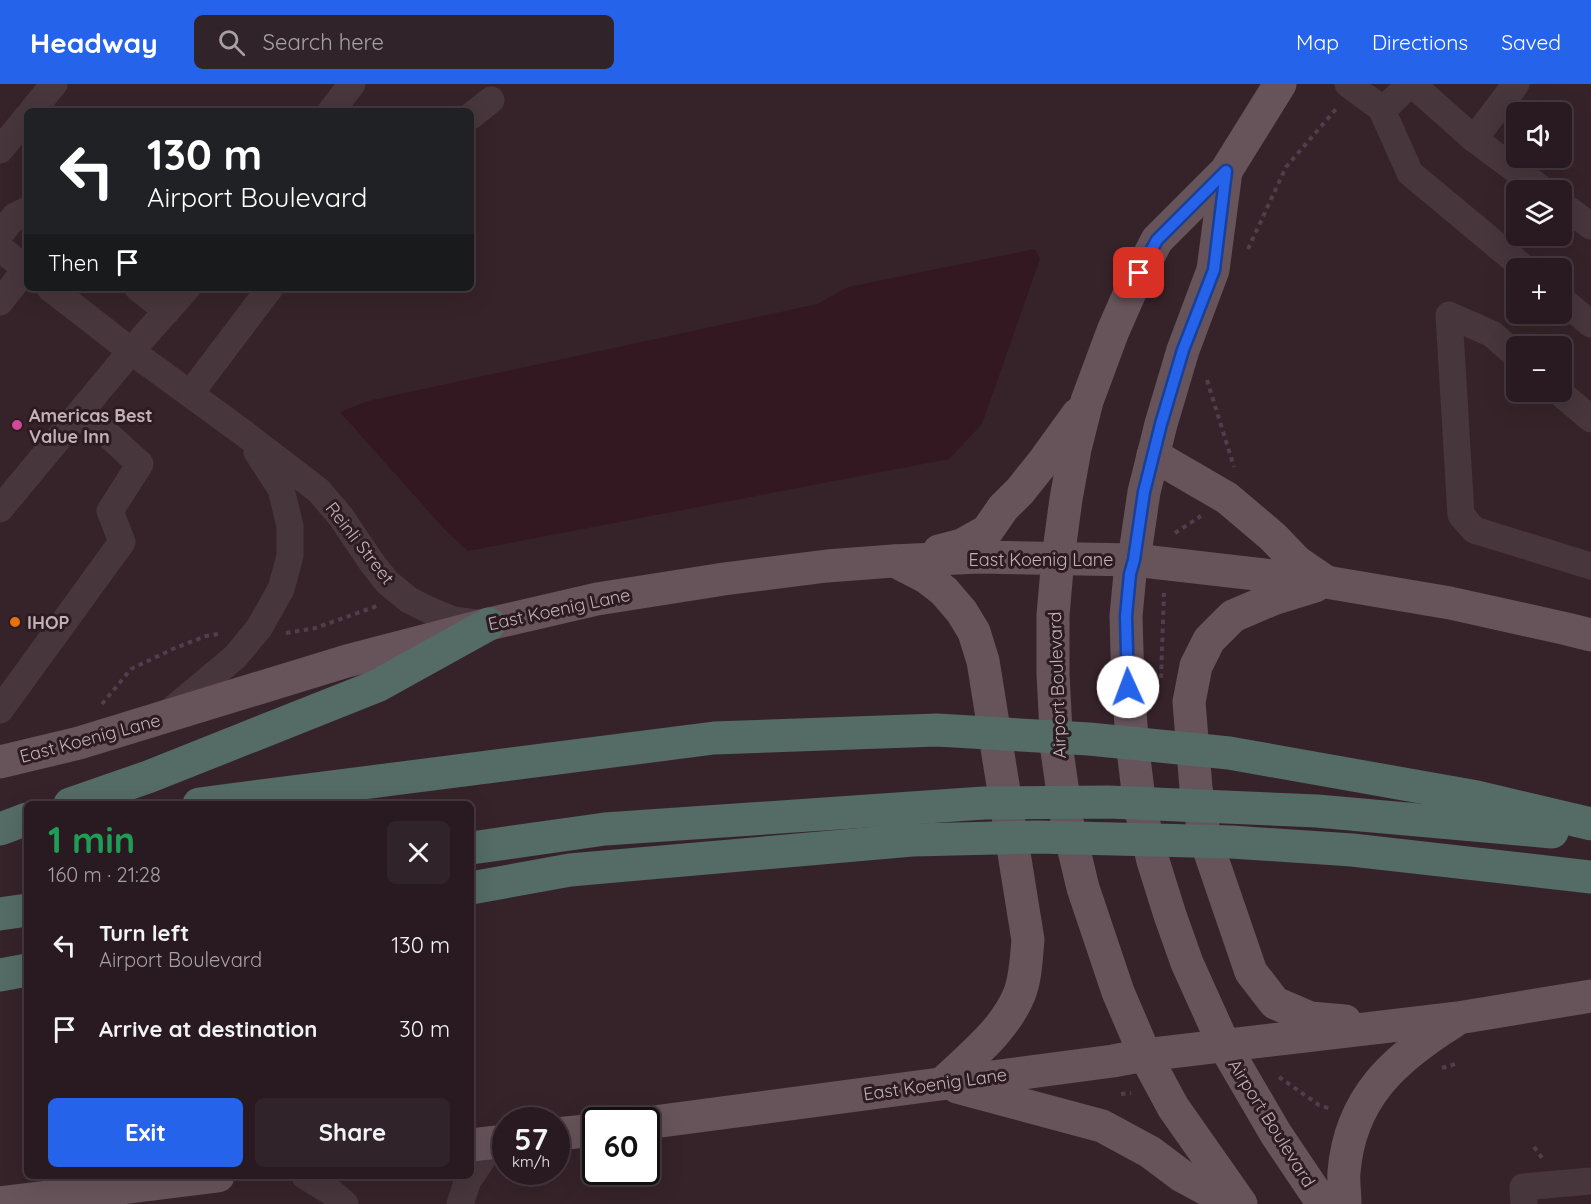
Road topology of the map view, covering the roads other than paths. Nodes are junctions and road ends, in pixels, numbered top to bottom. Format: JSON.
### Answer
{"nodes":[{"id":1,"x":54,"y":84,"type":"edge"},
{"id":2,"x":352,"y":84,"type":"edge"},
{"id":3,"x":1280,"y":84,"type":"edge"},
{"id":4,"x":1411,"y":84,"type":"edge"},
{"id":5,"x":1516,"y":84,"type":"edge"},
{"id":6,"x":1349,"y":85,"type":"edge"},
{"id":7,"x":34,"y":108,"type":"edge"},
{"id":8,"x":333,"y":108,"type":"edge"},
{"id":9,"x":1381,"y":108,"type":"junction"},
{"id":10,"x":24,"y":121,"type":"edge"},
{"id":11,"x":1474,"y":139,"type":"junction"},
{"id":12,"x":0,"y":150,"type":"edge"},
{"id":13,"x":1226,"y":171,"type":"junction"},
{"id":14,"x":1529,"y":180,"type":"edge"},
{"id":15,"x":24,"y":212,"type":"edge"},
{"id":16,"x":1572,"y":212,"type":"edge"},
{"id":17,"x":1591,"y":226,"type":"edge"},
{"id":18,"x":0,"y":234,"type":"edge"},
{"id":19,"x":0,"y":248,"type":"edge"},
{"id":20,"x":1512,"y":258,"type":"edge"},
{"id":21,"x":24,"y":267,"type":"edge"},
{"id":22,"x":24,"y":273,"type":"edge"},
{"id":23,"x":54,"y":291,"type":"edge"},
{"id":24,"x":142,"y":291,"type":"edge"},
{"id":25,"x":184,"y":291,"type":"edge"},
{"id":26,"x":268,"y":291,"type":"edge"},
{"id":27,"x":0,"y":302,"type":"edge"},
{"id":28,"x":1572,"y":308,"type":"edge"},
{"id":29,"x":167,"y":311,"type":"junction"},
{"id":30,"x":1591,"y":324,"type":"edge"},
{"id":31,"x":1506,"y":346,"type":"edge"},
{"id":32,"x":131,"y":351,"type":"junction"},
{"id":33,"x":190,"y":394,"type":"junction"},
{"id":34,"x":1087,"y":401,"type":"junction"},
{"id":35,"x":1571,"y":402,"type":"edge"},
{"id":36,"x":82,"y":411,"type":"junction"},
{"id":37,"x":1591,"y":419,"type":"edge"},
{"id":38,"x":245,"y":434,"type":"junction"},
{"id":39,"x":1153,"y":455,"type":"junction"},
{"id":40,"x":0,"y":510,"type":"edge"},
{"id":41,"x":1058,"y":558,"type":"junction"},
{"id":42,"x":1134,"y":560,"type":"junction"},
{"id":43,"x":893,"y":561,"type":"junction"},
{"id":44,"x":1591,"y":567,"type":"edge"},
{"id":45,"x":1326,"y":582,"type":"junction"},
{"id":46,"x":489,"y":624,"type":"junction"},
{"id":47,"x":1591,"y":635,"type":"edge"},
{"id":48,"x":0,"y":710,"type":"edge"},
{"id":49,"x":161,"y":719,"type":"junction"},
{"id":50,"x":0,"y":762,"type":"edge"},
{"id":51,"x":79,"y":801,"type":"edge"},
{"id":52,"x":222,"y":801,"type":"edge"},
{"id":53,"x":24,"y":820,"type":"edge"},
{"id":54,"x":1591,"y":824,"type":"edge"},
{"id":55,"x":908,"y":825,"type":"junction"},
{"id":56,"x":24,"y":826,"type":"edge"},
{"id":57,"x":0,"y":829,"type":"edge"},
{"id":58,"x":1591,"y":835,"type":"edge"},
{"id":59,"x":474,"y":848,"type":"edge"},
{"id":60,"x":1591,"y":877,"type":"edge"},
{"id":61,"x":474,"y":887,"type":"edge"},
{"id":62,"x":24,"y":910,"type":"edge"},
{"id":63,"x":0,"y":914,"type":"edge"},
{"id":64,"x":24,"y":971,"type":"edge"},
{"id":65,"x":0,"y":975,"type":"edge"},
{"id":66,"x":1591,"y":996,"type":"edge"},
{"id":67,"x":1458,"y":1018,"type":"junction"},
{"id":68,"x":1224,"y":1045,"type":"junction"},
{"id":69,"x":1145,"y":1055,"type":"junction"},
{"id":70,"x":943,"y":1083,"type":"junction"},
{"id":71,"x":660,"y":1121,"type":"edge"},
{"id":72,"x":490,"y":1142,"type":"edge"},
{"id":73,"x":474,"y":1171,"type":"edge"},
{"id":74,"x":194,"y":1179,"type":"edge"},
{"id":75,"x":310,"y":1179,"type":"edge"},
{"id":76,"x":469,"y":1179,"type":"edge"},
{"id":77,"x":1591,"y":1181,"type":"edge"},
{"id":78,"x":0,"y":1203,"type":"edge"},
{"id":79,"x":345,"y":1204,"type":"edge"},
{"id":80,"x":460,"y":1204,"type":"edge"},
{"id":81,"x":1234,"y":1204,"type":"edge"},
{"id":82,"x":1241,"y":1204,"type":"edge"},
{"id":83,"x":1323,"y":1204,"type":"edge"},
{"id":84,"x":1345,"y":1204,"type":"edge"},
{"id":85,"x":1524,"y":1204,"type":"edge"}],
"edges":[{"from":1,"to":7,"type":"street"},
{"from":2,"to":8,"type":"street"},
{"from":3,"to":13,"type":"main road","name":"Airport Boulevard"},
{"from":4,"to":9,"type":"street"},
{"from":4,"to":11,"type":"street"},
{"from":5,"to":11,"type":"street"},
{"from":6,"to":9,"type":"street"},
{"from":9,"to":20,"type":"street"},
{"from":10,"to":12,"type":"street"},
{"from":11,"to":14,"type":"street"},
{"from":13,"to":34,"type":"main road","name":"Airport Boulevard"},
{"from":13,"to":39,"type":"main road","name":"Airport Boulevard"},
{"from":15,"to":18,"type":"street"},
{"from":16,"to":17,"type":"street"},
{"from":19,"to":21,"type":"street"},
{"from":22,"to":27,"type":"street"},
{"from":23,"to":32,"type":"street","name":"Reinli Street"},
{"from":24,"to":29,"type":"street"},
{"from":25,"to":29,"type":"street"},
{"from":26,"to":33,"type":"street"},
{"from":28,"to":30,"type":"street"},
{"from":29,"to":32,"type":"street"},
{"from":31,"to":44,"type":"street"},
{"from":32,"to":33,"type":"street","name":"Reinli Street"},
{"from":32,"to":36,"type":"street"},
{"from":33,"to":38,"type":"street","name":"Reinli Street"},
{"from":34,"to":41,"type":"main road","name":"Airport Boulevard"},
{"from":34,"to":43,"type":"main road"},
{"from":35,"to":37,"type":"street"},
{"from":36,"to":40,"type":"street"},
{"from":36,"to":48,"type":"street"},
{"from":38,"to":46,"type":"street","name":"Reinli Street"},
{"from":38,"to":49,"type":"street","name":"Reinli Street"},
{"from":39,"to":42,"type":"main road","name":"Airport Boulevard"},
{"from":39,"to":45,"type":"main road"},
{"from":41,"to":42,"type":"main road","name":"East Koenig Lane"},
{"from":41,"to":43,"type":"main road","name":"East Koenig Lane"},
{"from":41,"to":69,"type":"main road","name":"Airport Boulevard"},
{"from":42,"to":45,"type":"main road","name":"East Koenig Lane"},
{"from":42,"to":68,"type":"main road","name":"Airport Boulevard"},
{"from":43,"to":46,"type":"main road","name":"East Koenig Lane"},
{"from":43,"to":70,"type":"main road"},
{"from":45,"to":47,"type":"main road","name":"East Koenig Lane"},
{"from":45,"to":67,"type":"main road"},
{"from":46,"to":49,"type":"main road","name":"East Koenig Lane"},
{"from":46,"to":51,"type":"highway"},
{"from":49,"to":50,"type":"main road","name":"East Koenig Lane"},
{"from":52,"to":54,"type":"highway"},
{"from":53,"to":57,"type":"highway"},
{"from":55,"to":58,"type":"highway"},
{"from":55,"to":59,"type":"highway"},
{"from":55,"to":60,"type":"highway"},
{"from":55,"to":61,"type":"highway"},
{"from":56,"to":57,"type":"highway"},
{"from":62,"to":63,"type":"highway"},
{"from":64,"to":65,"type":"highway"},
{"from":66,"to":67,"type":"main road"},
{"from":67,"to":68,"type":"main road","name":"East Koenig Lane"},
{"from":67,"to":84,"type":"main road"},
{"from":68,"to":69,"type":"main road","name":"East Koenig Lane"},
{"from":68,"to":83,"type":"main road","name":"Airport Boulevard"},
{"from":69,"to":70,"type":"main road","name":"East Koenig Lane"},
{"from":69,"to":82,"type":"main road","name":"Airport Boulevard"},
{"from":70,"to":71,"type":"main road","name":"East Koenig Lane"},
{"from":70,"to":81,"type":"main road"},
{"from":72,"to":73,"type":"street"},
{"from":74,"to":78,"type":"main road"},
{"from":75,"to":79,"type":"street"},
{"from":76,"to":80,"type":"street"},
{"from":77,"to":85,"type":"street"}]}
